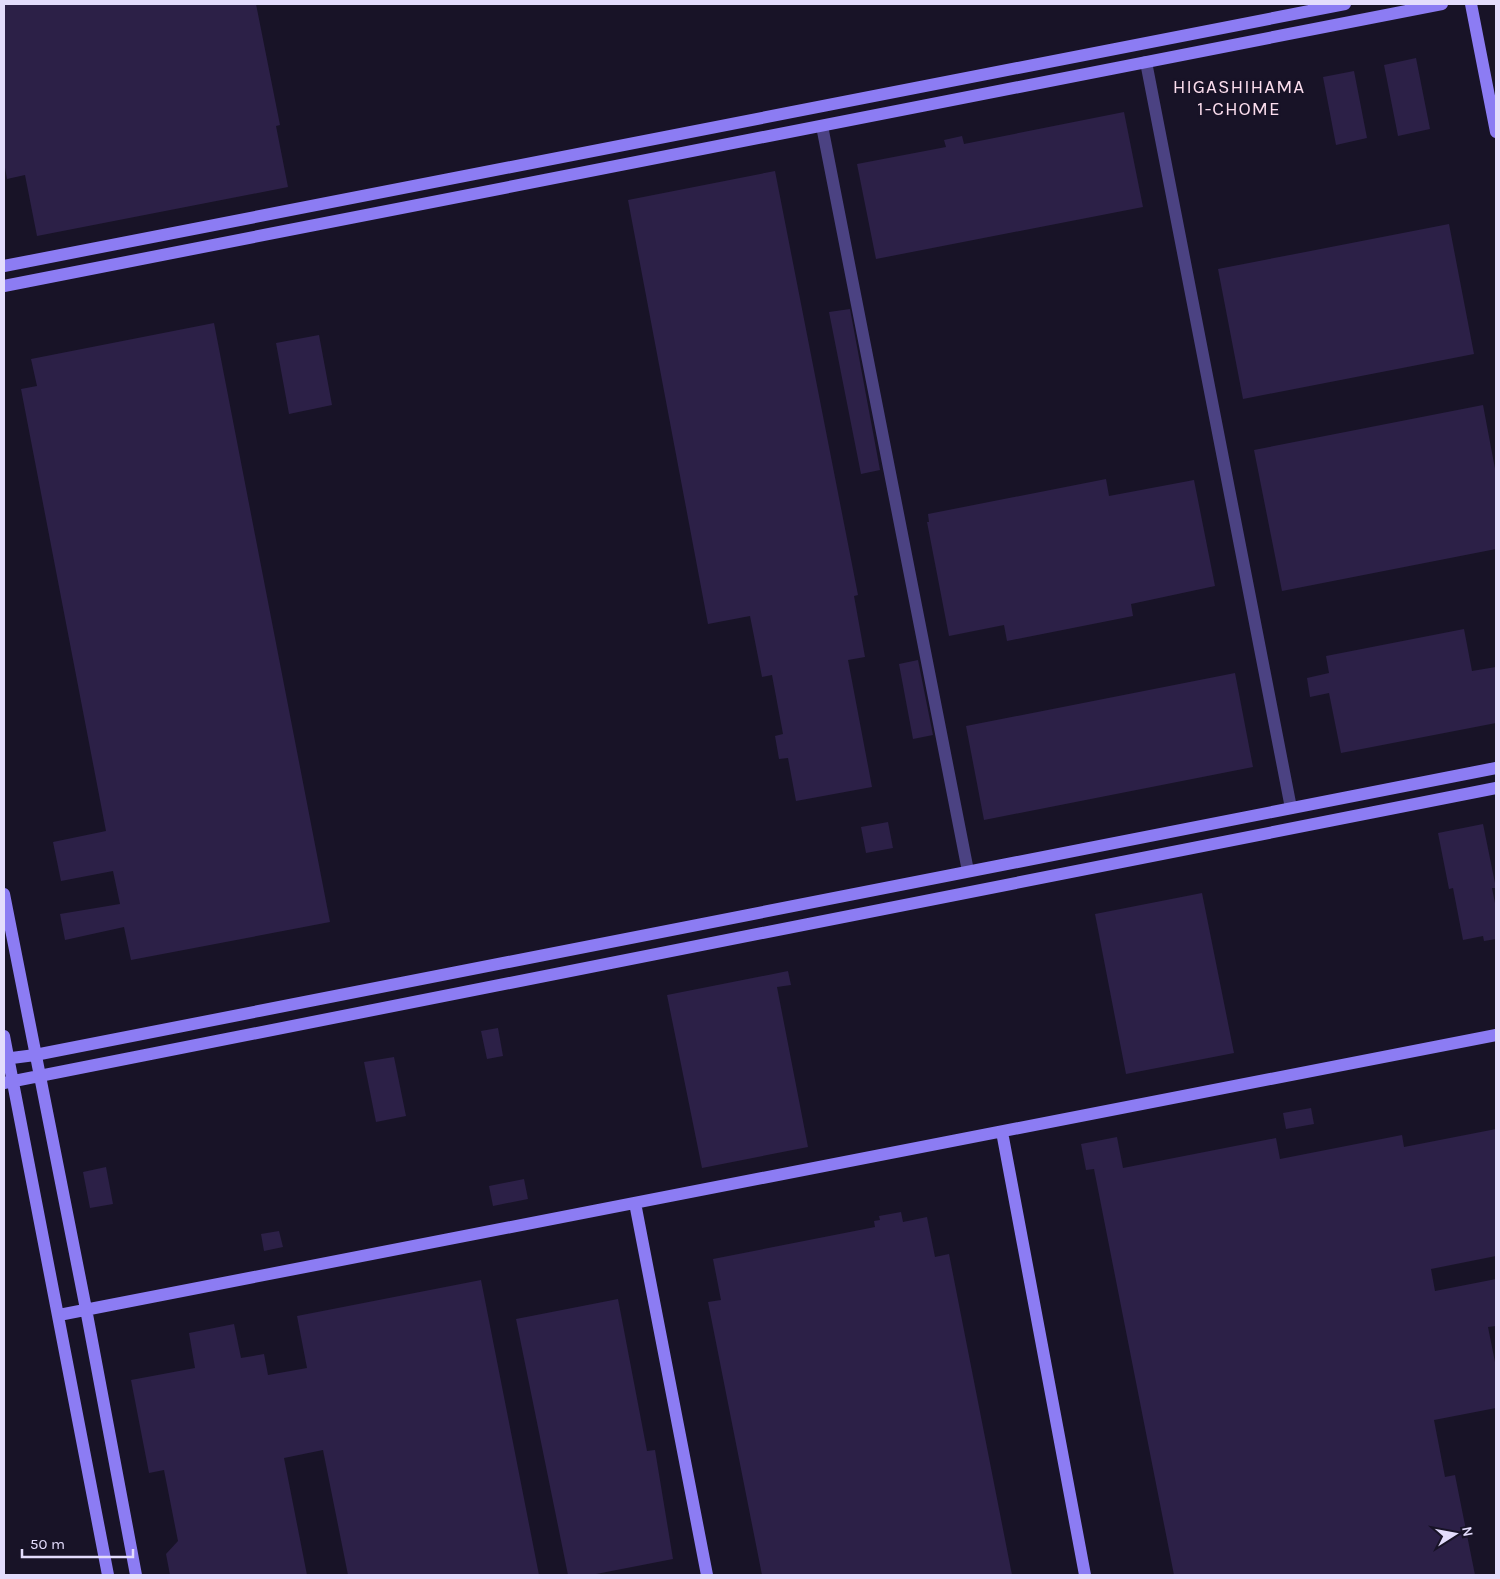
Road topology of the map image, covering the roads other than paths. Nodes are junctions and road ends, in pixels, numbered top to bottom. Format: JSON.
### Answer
{"nodes":[{"id":1,"x":1346,"y":4,"type":"edge"},
{"id":2,"x":1442,"y":4,"type":"edge"},
{"id":3,"x":1471,"y":4,"type":"edge"},
{"id":4,"x":1142,"y":44,"type":"junction"},
{"id":5,"x":1146,"y":62,"type":"junction"},
{"id":6,"x":818,"y":107,"type":"junction"},
{"id":7,"x":822,"y":126,"type":"junction"},
{"id":8,"x":1496,"y":132,"type":"edge"},
{"id":9,"x":4,"y":266,"type":"edge"},
{"id":10,"x":4,"y":286,"type":"edge"},
{"id":11,"x":1496,"y":768,"type":"edge"},
{"id":12,"x":1496,"y":788,"type":"edge"},
{"id":13,"x":1291,"y":808,"type":"junction"},
{"id":14,"x":1295,"y":828,"type":"junction"},
{"id":15,"x":968,"y":871,"type":"junction"},
{"id":16,"x":972,"y":892,"type":"junction"},
{"id":17,"x":4,"y":894,"type":"edge"},
{"id":18,"x":1496,"y":1035,"type":"edge"},
{"id":19,"x":4,"y":1036,"type":"edge"},
{"id":20,"x":36,"y":1055,"type":"junction"},
{"id":21,"x":6,"y":1058,"type":"edge"},
{"id":22,"x":40,"y":1076,"type":"junction"},
{"id":23,"x":8,"y":1082,"type":"edge"},
{"id":24,"x":1002,"y":1132,"type":"junction"},
{"id":25,"x":635,"y":1203,"type":"junction"},
{"id":26,"x":86,"y":1309,"type":"junction"},
{"id":27,"x":59,"y":1315,"type":"junction"},
{"id":28,"x":108,"y":1575,"type":"edge"},
{"id":29,"x":136,"y":1575,"type":"edge"},
{"id":30,"x":707,"y":1575,"type":"edge"},
{"id":31,"x":1085,"y":1575,"type":"edge"}],
"edges":[{"from":1,"to":4,"type":"street"},
{"from":2,"to":5,"type":"street"},
{"from":3,"to":8,"type":"street"},
{"from":4,"to":5,"type":"street"},
{"from":4,"to":6,"type":"street"},
{"from":5,"to":7,"type":"street"},
{"from":5,"to":13,"type":"street"},
{"from":6,"to":7,"type":"street"},
{"from":6,"to":9,"type":"street"},
{"from":7,"to":10,"type":"street"},
{"from":7,"to":15,"type":"street"},
{"from":11,"to":13,"type":"street"},
{"from":12,"to":14,"type":"street"},
{"from":13,"to":14,"type":"street"},
{"from":13,"to":15,"type":"street"},
{"from":14,"to":16,"type":"street"},
{"from":15,"to":16,"type":"street"},
{"from":15,"to":20,"type":"street"},
{"from":16,"to":22,"type":"street"},
{"from":17,"to":20,"type":"street"},
{"from":18,"to":24,"type":"street"},
{"from":19,"to":21,"type":"street"},
{"from":20,"to":21,"type":"street"},
{"from":20,"to":22,"type":"street"},
{"from":21,"to":23,"type":"street"},
{"from":22,"to":23,"type":"street"},
{"from":22,"to":26,"type":"street"},
{"from":23,"to":27,"type":"street"},
{"from":24,"to":25,"type":"street"},
{"from":24,"to":31,"type":"street"},
{"from":25,"to":26,"type":"street"},
{"from":25,"to":30,"type":"street"},
{"from":26,"to":27,"type":"street"},
{"from":26,"to":29,"type":"street"},
{"from":27,"to":28,"type":"street"}]}
